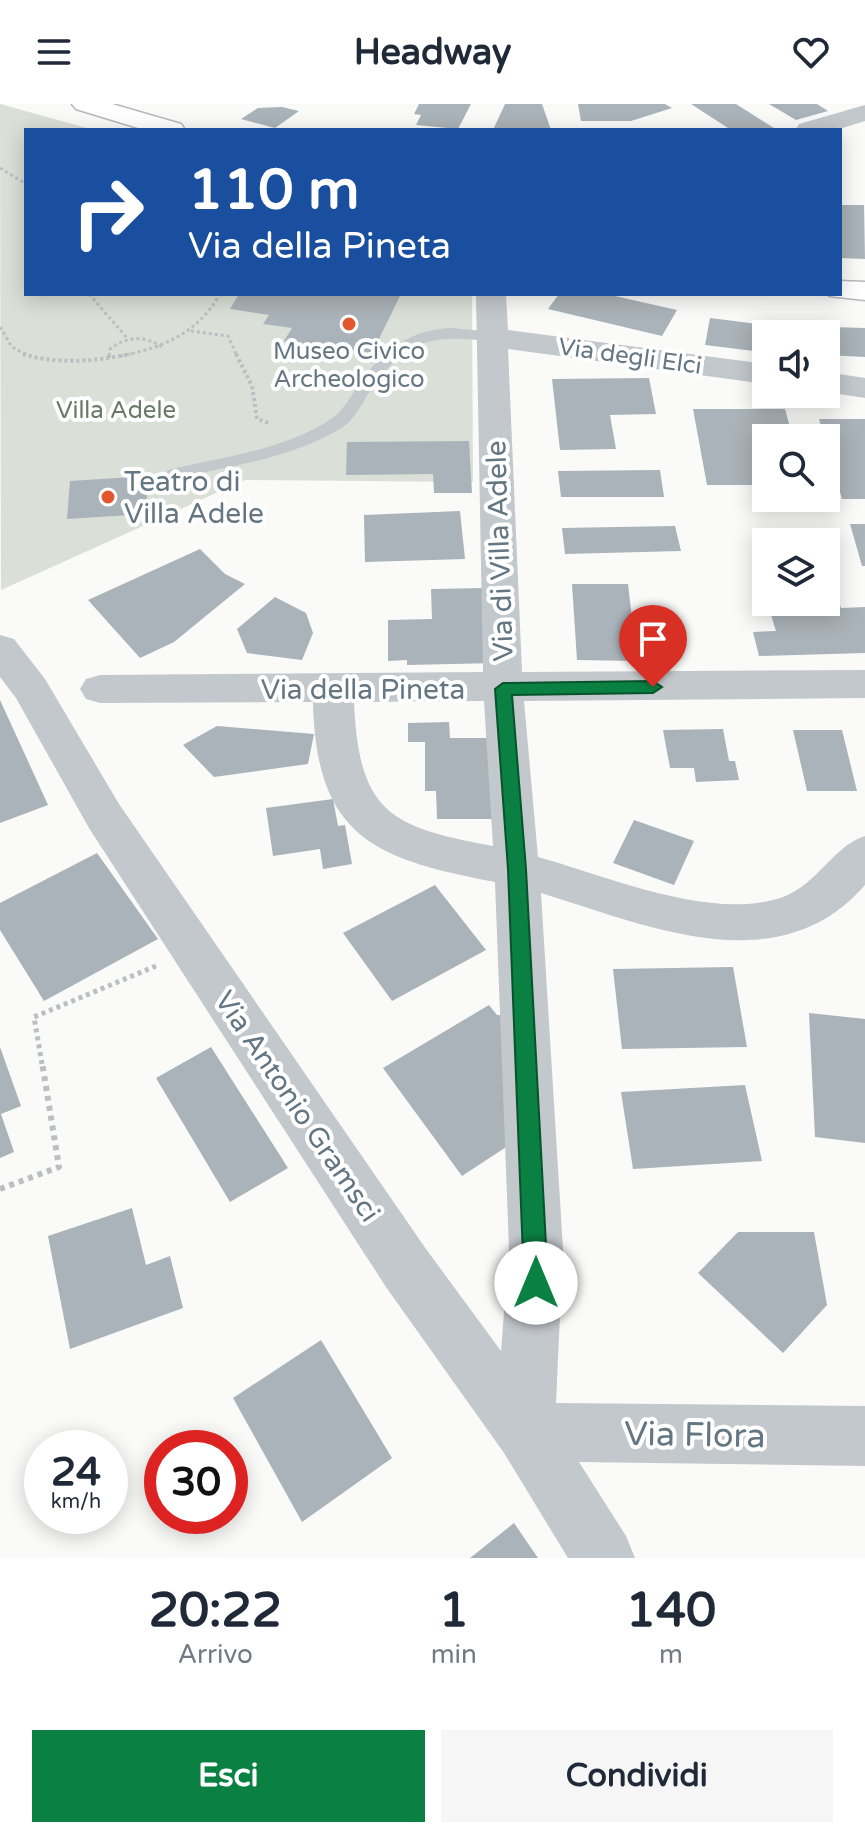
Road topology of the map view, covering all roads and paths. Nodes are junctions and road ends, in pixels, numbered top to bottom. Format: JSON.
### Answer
{"nodes":[{"id":1,"x":85,"y":104,"type":"edge"},
{"id":2,"x":859,"y":115,"type":"edge"},
{"id":3,"x":165,"y":128,"type":"edge"},
{"id":4,"x":815,"y":128,"type":"edge"},
{"id":5,"x":865,"y":142,"type":"edge"},
{"id":6,"x":0,"y":168,"type":"edge"},
{"id":7,"x":24,"y":183,"type":"edge"},
{"id":8,"x":842,"y":290,"type":"edge"},
{"id":9,"x":865,"y":291,"type":"edge"},
{"id":10,"x":86,"y":296,"type":"edge"},
{"id":11,"x":218,"y":296,"type":"edge"},
{"id":12,"x":492,"y":316,"type":"edge"},
{"id":13,"x":0,"y":327,"type":"edge"},
{"id":14,"x":191,"y":331,"type":"junction"},
{"id":15,"x":127,"y":338,"type":"junction"},
{"id":16,"x":162,"y":347,"type":"junction"},
{"id":17,"x":109,"y":358,"type":"junction"},
{"id":18,"x":752,"y":371,"type":"edge"},
{"id":19,"x":840,"y":384,"type":"edge"},
{"id":20,"x":865,"y":388,"type":"edge"},
{"id":21,"x":319,"y":432,"type":"junction"},
{"id":22,"x":174,"y":474,"type":"dead end"},
{"id":23,"x":0,"y":649,"type":"edge"},
{"id":24,"x":865,"y":686,"type":"edge"},
{"id":25,"x":100,"y":689,"type":"dead end"},
{"id":26,"x":333,"y":689,"type":"junction"},
{"id":27,"x":503,"y":689,"type":"junction"},
{"id":28,"x":865,"y":854,"type":"edge"},
{"id":29,"x":517,"y":869,"type":"junction"},
{"id":30,"x":194,"y":950,"type":"junction"},
{"id":31,"x":0,"y":1189,"type":"edge"},
{"id":32,"x":525,"y":1432,"type":"junction"},
{"id":33,"x":865,"y":1436,"type":"edge"},
{"id":34,"x":604,"y":1558,"type":"edge"}],
"edges":[{"from":1,"to":3,"type":"street"},
{"from":2,"to":4,"type":"street"},
{"from":2,"to":5,"type":"street"},
{"from":6,"to":7,"type":"path"},
{"from":8,"to":9,"type":"street"},
{"from":10,"to":15,"type":"path"},
{"from":11,"to":14,"type":"path"},
{"from":12,"to":18,"type":"street","name":"Via degli Elci"},
{"from":12,"to":21,"type":"lane"},
{"from":12,"to":27,"type":"street","name":"Via di Villa Adele"},
{"from":13,"to":17,"type":"path"},
{"from":14,"to":16,"type":"path"},
{"from":14,"to":21,"type":"path"},
{"from":15,"to":16,"type":"path"},
{"from":15,"to":17,"type":"path"},
{"from":16,"to":17,"type":"path"},
{"from":19,"to":20,"type":"street"},
{"from":21,"to":22,"type":"lane"},
{"from":23,"to":30,"type":"street","name":"Via Antonio Gramsci"},
{"from":24,"to":27,"type":"street","name":"Via della Pineta"},
{"from":25,"to":26,"type":"street","name":"Via della Pineta"},
{"from":26,"to":27,"type":"street","name":"Via della Pineta"},
{"from":26,"to":29,"type":"street"},
{"from":27,"to":29,"type":"street","name":"Via di Villa Adele"},
{"from":28,"to":29,"type":"street"},
{"from":29,"to":32,"type":"street","name":"Via di Villa Adele"},
{"from":30,"to":31,"type":"path"},
{"from":30,"to":32,"type":"street","name":"Via Antonio Gramsci"},
{"from":32,"to":33,"type":"street","name":"Via Flora"},
{"from":32,"to":34,"type":"street","name":"Via Antonio Gramsci"}]}
